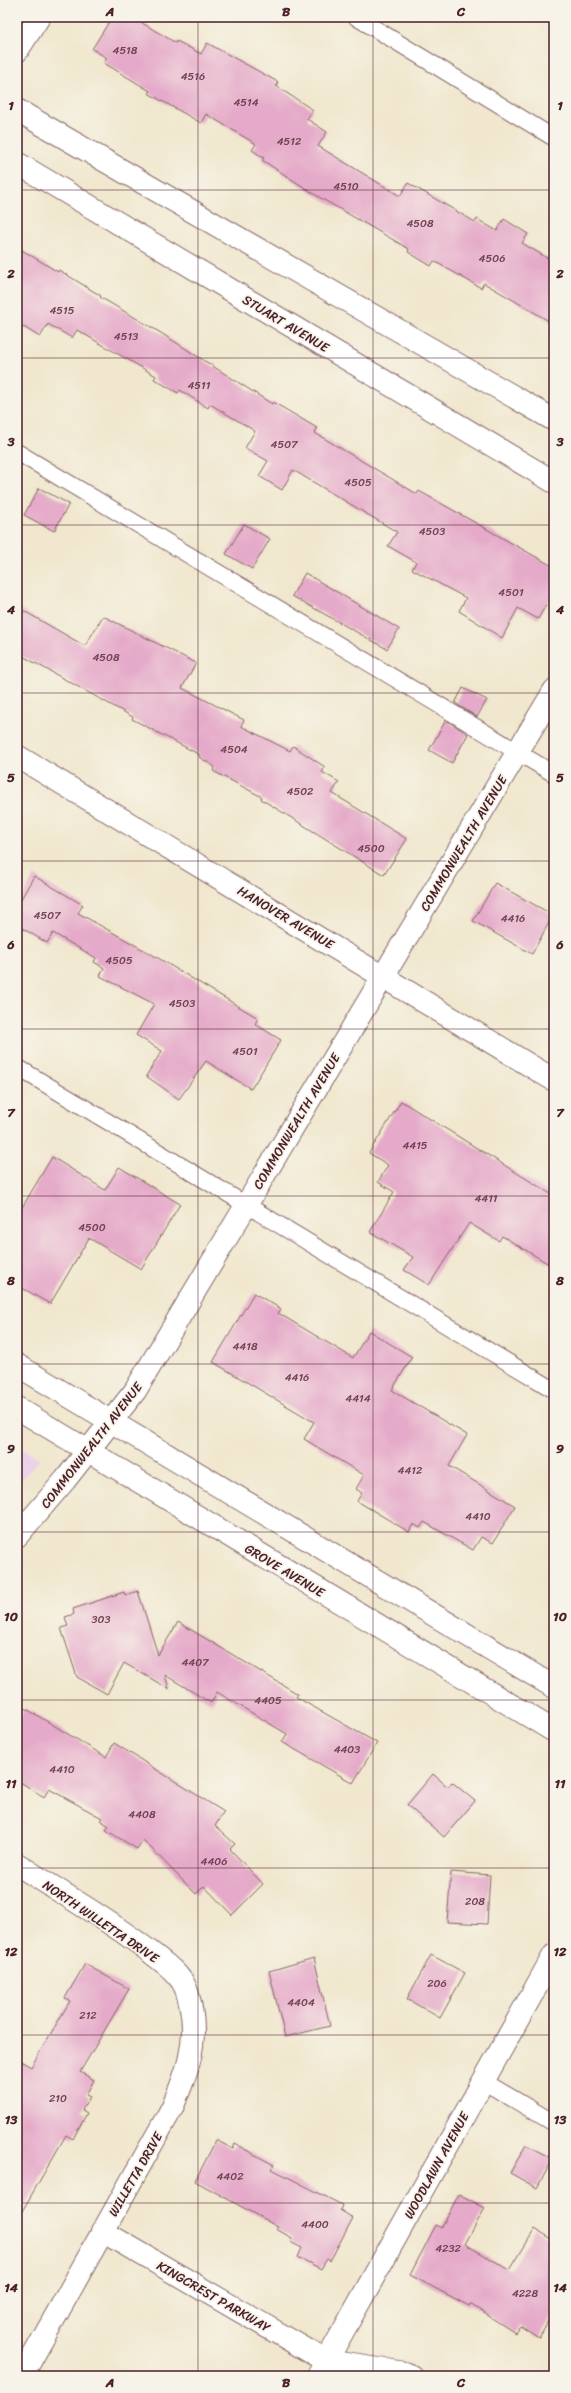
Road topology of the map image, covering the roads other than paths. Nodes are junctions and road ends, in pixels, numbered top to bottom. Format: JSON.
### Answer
{"nodes":[{"id":1,"x":38,"y":17,"type":"edge"},
{"id":2,"x":356,"y":17,"type":"edge"},
{"id":3,"x":17,"y":51,"type":"edge"},
{"id":4,"x":17,"y":110,"type":"edge"},
{"id":5,"x":554,"y":138,"type":"edge"},
{"id":6,"x":17,"y":163,"type":"edge"},
{"id":7,"x":554,"y":420,"type":"edge"},
{"id":8,"x":17,"y":452,"type":"edge"},
{"id":9,"x":554,"y":482,"type":"edge"},
{"id":10,"x":554,"y":691,"type":"edge"},
{"id":11,"x":518,"y":752,"type":"junction"},
{"id":12,"x":17,"y":756,"type":"edge"},
{"id":13,"x":554,"y":774,"type":"edge"},
{"id":14,"x":383,"y":975,"type":"junction"},
{"id":15,"x":17,"y":1067,"type":"edge"},
{"id":16,"x":554,"y":1080,"type":"edge"},
{"id":17,"x":246,"y":1204,"type":"junction"},
{"id":18,"x":17,"y":1365,"type":"edge"},
{"id":19,"x":554,"y":1390,"type":"edge"},
{"id":20,"x":17,"y":1408,"type":"edge"},
{"id":21,"x":111,"y":1421,"type":"junction"},
{"id":22,"x":88,"y":1451,"type":"junction"},
{"id":23,"x":17,"y":1536,"type":"edge"},
{"id":24,"x":554,"y":1687,"type":"edge"},
{"id":25,"x":554,"y":1732,"type":"edge"},
{"id":26,"x":17,"y":1864,"type":"edge"},
{"id":27,"x":554,"y":1955,"type":"edge"},
{"id":28,"x":165,"y":1964,"type":"joint"},
{"id":29,"x":483,"y":2081,"type":"junction"},
{"id":30,"x":554,"y":2123,"type":"edge"},
{"id":31,"x":102,"y":2230,"type":"junction"},
{"id":32,"x":327,"y":2371,"type":"edge"},
{"id":33,"x":22,"y":2376,"type":"edge"},
{"id":34,"x":411,"y":2376,"type":"edge"}],
"edges":[{"from":1,"to":3,"type":"street"},
{"from":2,"to":5,"type":"lane"},
{"from":4,"to":7,"type":"street"},
{"from":6,"to":9,"type":"street","name":"STUART AVENUE"},
{"from":8,"to":11,"type":"lane"},
{"from":10,"to":11,"type":"street","name":"COMMONWEALTH AVENUE"},
{"from":11,"to":13,"type":"lane"},
{"from":11,"to":14,"type":"street","name":"COMMONWEALTH AVENUE"},
{"from":12,"to":14,"type":"street","name":"HANOVER AVENUE"},
{"from":14,"to":16,"type":"street","name":"HANOVER AVENUE"},
{"from":14,"to":17,"type":"street","name":"COMMONWEALTH AVENUE"},
{"from":15,"to":17,"type":"lane"},
{"from":17,"to":19,"type":"lane"},
{"from":17,"to":21,"type":"street","name":"COMMONWEALTH AVENUE"},
{"from":18,"to":21,"type":"street"},
{"from":20,"to":22,"type":"street","name":"GROVE AVENUE"},
{"from":21,"to":22,"type":"street","name":"COMMONWEALTH AVENUE"},
{"from":21,"to":24,"type":"street"},
{"from":22,"to":23,"type":"street","name":"COMMONWEALTH AVENUE"},
{"from":22,"to":25,"type":"street","name":"GROVE AVENUE"},
{"from":26,"to":28,"type":"street","name":"NORTH WILLETTA DRIVE"},
{"from":27,"to":29,"type":"street","name":"WOODLAWN AVENUE"},
{"from":28,"to":31,"type":"street","name":"WILLETTA DRIVE"},
{"from":29,"to":30,"type":"lane"},
{"from":29,"to":32,"type":"street","name":"WOODLAWN AVENUE"},
{"from":31,"to":32,"type":"street","name":"KINGCREST PARKWAY"},
{"from":31,"to":33,"type":"street","name":"WILLETTA DRIVE"},
{"from":32,"to":34,"type":"street","name":"KINGCREST PARKWAY"}]}
